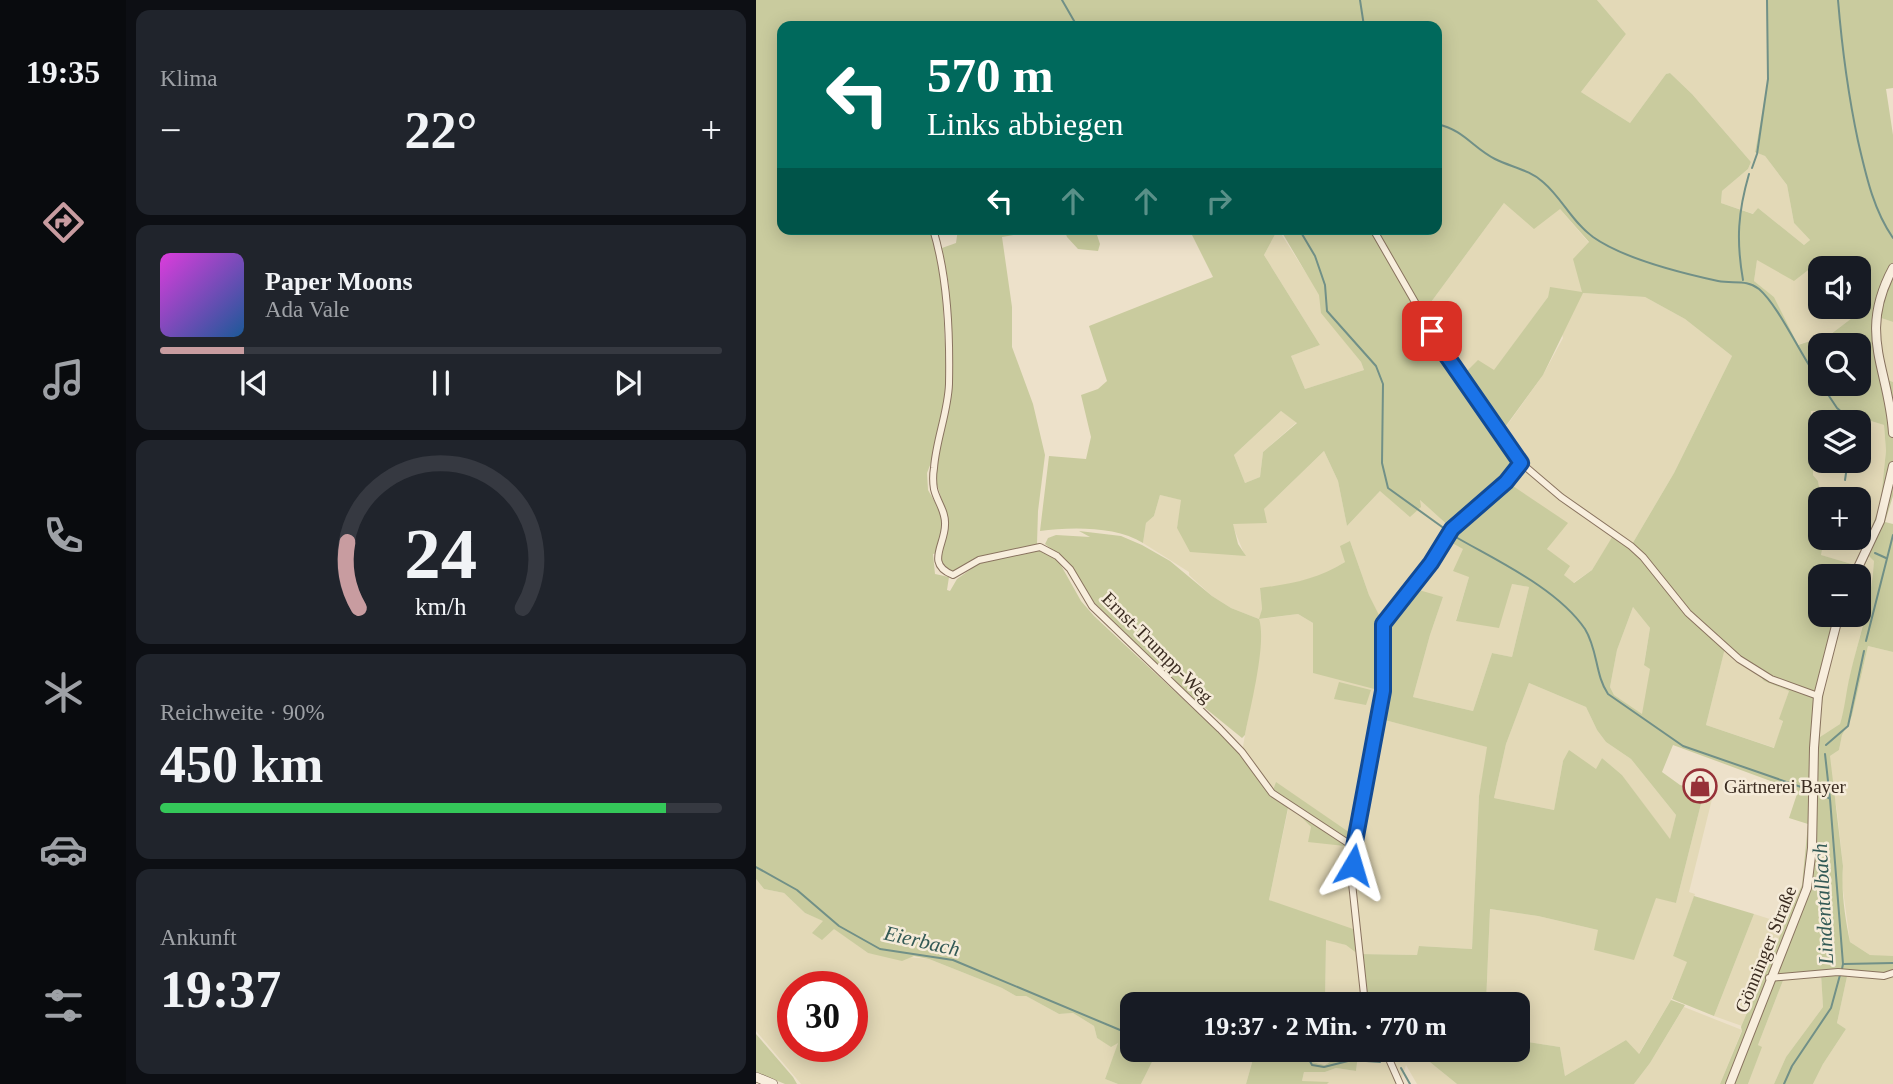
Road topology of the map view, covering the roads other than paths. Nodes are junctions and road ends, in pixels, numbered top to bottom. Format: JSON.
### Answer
{"nodes":[{"id":1,"x":934,"y":235,"type":"edge"},
{"id":2,"x":1376,"y":235,"type":"edge"},
{"id":3,"x":1893,"y":268,"type":"edge"},
{"id":4,"x":1893,"y":433,"type":"edge"},
{"id":5,"x":1521,"y":463,"type":"junction"},
{"id":6,"x":1893,"y":466,"type":"edge"},
{"id":7,"x":1860,"y":564,"type":"edge"},
{"id":8,"x":1836,"y":627,"type":"edge"},
{"id":9,"x":1818,"y":696,"type":"junction"},
{"id":10,"x":1354,"y":847,"type":"junction"},
{"id":11,"x":1893,"y":973,"type":"edge"},
{"id":12,"x":1769,"y":978,"type":"junction"},
{"id":13,"x":1364,"y":992,"type":"edge"},
{"id":14,"x":1391,"y":1062,"type":"edge"},
{"id":15,"x":756,"y":1077,"type":"edge"},
{"id":16,"x":773,"y":1084,"type":"edge"},
{"id":17,"x":1401,"y":1084,"type":"edge"},
{"id":18,"x":1730,"y":1084,"type":"edge"}],
"edges":[{"from":1,"to":10,"type":"street","name":"Ernst-Trumpp-Weg"},
{"from":2,"to":5,"type":"street"},
{"from":3,"to":4,"type":"street"},
{"from":5,"to":9,"type":"street"},
{"from":5,"to":10,"type":"street"},
{"from":6,"to":7,"type":"street"},
{"from":8,"to":9,"type":"street","name":"Gönninger Straße"},
{"from":9,"to":12,"type":"street","name":"Gönninger Straße"},
{"from":10,"to":13,"type":"street"},
{"from":11,"to":12,"type":"street"},
{"from":12,"to":18,"type":"street","name":"Gönninger Straße"},
{"from":14,"to":17,"type":"street"},
{"from":15,"to":16,"type":"main road"}]}
